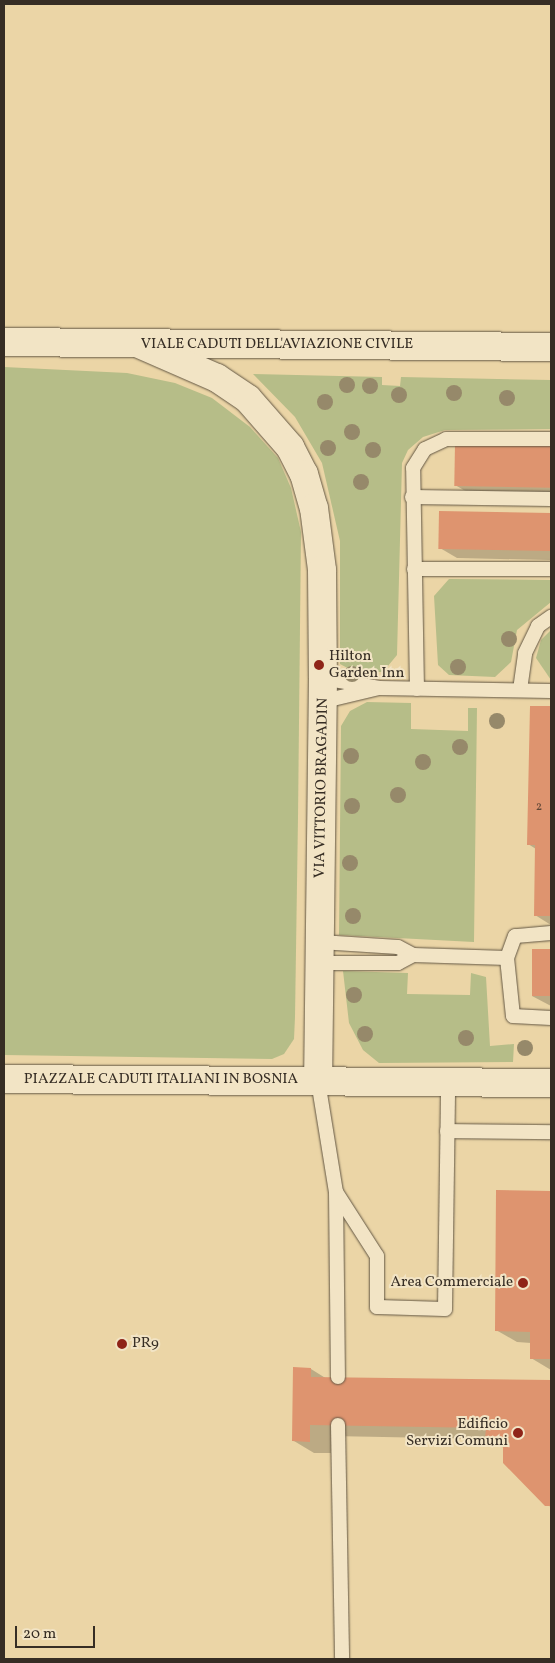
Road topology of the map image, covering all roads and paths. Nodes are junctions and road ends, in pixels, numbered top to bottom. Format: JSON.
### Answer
{"nodes":[{"id":1,"x":4,"y":342,"type":"edge"},
{"id":2,"x":139,"y":344,"type":"junction"},
{"id":3,"x":551,"y":347,"type":"edge"},
{"id":4,"x":551,"y":439,"type":"edge"},
{"id":5,"x":412,"y":497,"type":"junction"},
{"id":6,"x":551,"y":499,"type":"edge"},
{"id":7,"x":414,"y":568,"type":"junction"},
{"id":8,"x":551,"y":569,"type":"edge"},
{"id":9,"x":551,"y":617,"type":"edge"},
{"id":10,"x":378,"y":688,"type":"junction"},
{"id":11,"x":323,"y":689,"type":"junction"},
{"id":12,"x":417,"y":689,"type":"junction"},
{"id":13,"x":520,"y":690,"type":"junction"},
{"id":14,"x":551,"y":691,"type":"edge"},
{"id":15,"x":551,"y":933,"type":"edge"},
{"id":16,"x":320,"y":953,"type":"junction"},
{"id":17,"x":413,"y":955,"type":"junction"},
{"id":18,"x":507,"y":958,"type":"junction"},
{"id":19,"x":551,"y":1018,"type":"edge"},
{"id":20,"x":4,"y":1079,"type":"edge"},
{"id":21,"x":318,"y":1081,"type":"junction"},
{"id":22,"x":448,"y":1082,"type":"junction"},
{"id":23,"x":551,"y":1083,"type":"edge"},
{"id":24,"x":447,"y":1130,"type":"junction"},
{"id":25,"x":551,"y":1132,"type":"edge"},
{"id":26,"x":336,"y":1192,"type":"junction"},
{"id":27,"x":338,"y":1377,"type":"dead end"},
{"id":28,"x":338,"y":1426,"type":"dead end"},
{"id":29,"x":342,"y":1659,"type":"edge"}],
"edges":[{"from":1,"to":2,"type":"street","name":"VIALE CADUTI DELL'AVIAZIONE CIVILE"},
{"from":2,"to":3,"type":"street","name":"VIALE CADUTI DELL'AVIAZIONE CIVILE"},
{"from":2,"to":11,"type":"street","name":"VIA VITTORIO BRAGADIN"},
{"from":4,"to":5,"type":"lane"},
{"from":5,"to":6,"type":"lane"},
{"from":5,"to":7,"type":"lane"},
{"from":7,"to":8,"type":"lane"},
{"from":7,"to":12,"type":"lane"},
{"from":9,"to":13,"type":"lane"},
{"from":10,"to":11,"type":"lane"},
{"from":10,"to":11,"type":"lane"},
{"from":10,"to":12,"type":"lane"},
{"from":11,"to":16,"type":"street","name":"VIA VITTORIO BRAGADIN"},
{"from":12,"to":13,"type":"lane"},
{"from":13,"to":14,"type":"lane"},
{"from":15,"to":18,"type":"lane"},
{"from":16,"to":17,"type":"lane"},
{"from":16,"to":17,"type":"lane"},
{"from":16,"to":21,"type":"street","name":"VIA VITTORIO BRAGADIN"},
{"from":17,"to":18,"type":"lane"},
{"from":18,"to":19,"type":"lane"},
{"from":20,"to":21,"type":"street","name":"PIAZZALE CADUTI ITALIANI IN BOSNIA"},
{"from":21,"to":22,"type":"street","name":"PIAZZALE CADUTI ITALIANI IN BOSNIA"},
{"from":21,"to":26,"type":"lane","name":"PIAZZALE CADUTI ITALIANI IN BOSNIA"},
{"from":22,"to":23,"type":"street","name":"PIAZZALE CADUTI ITALIANI IN BOSNIA"},
{"from":22,"to":24,"type":"lane"},
{"from":24,"to":25,"type":"lane"},
{"from":24,"to":26,"type":"lane"},
{"from":26,"to":27,"type":"lane","name":"PIAZZALE CADUTI ITALIANI IN BOSNIA"},
{"from":28,"to":29,"type":"lane"}]}
